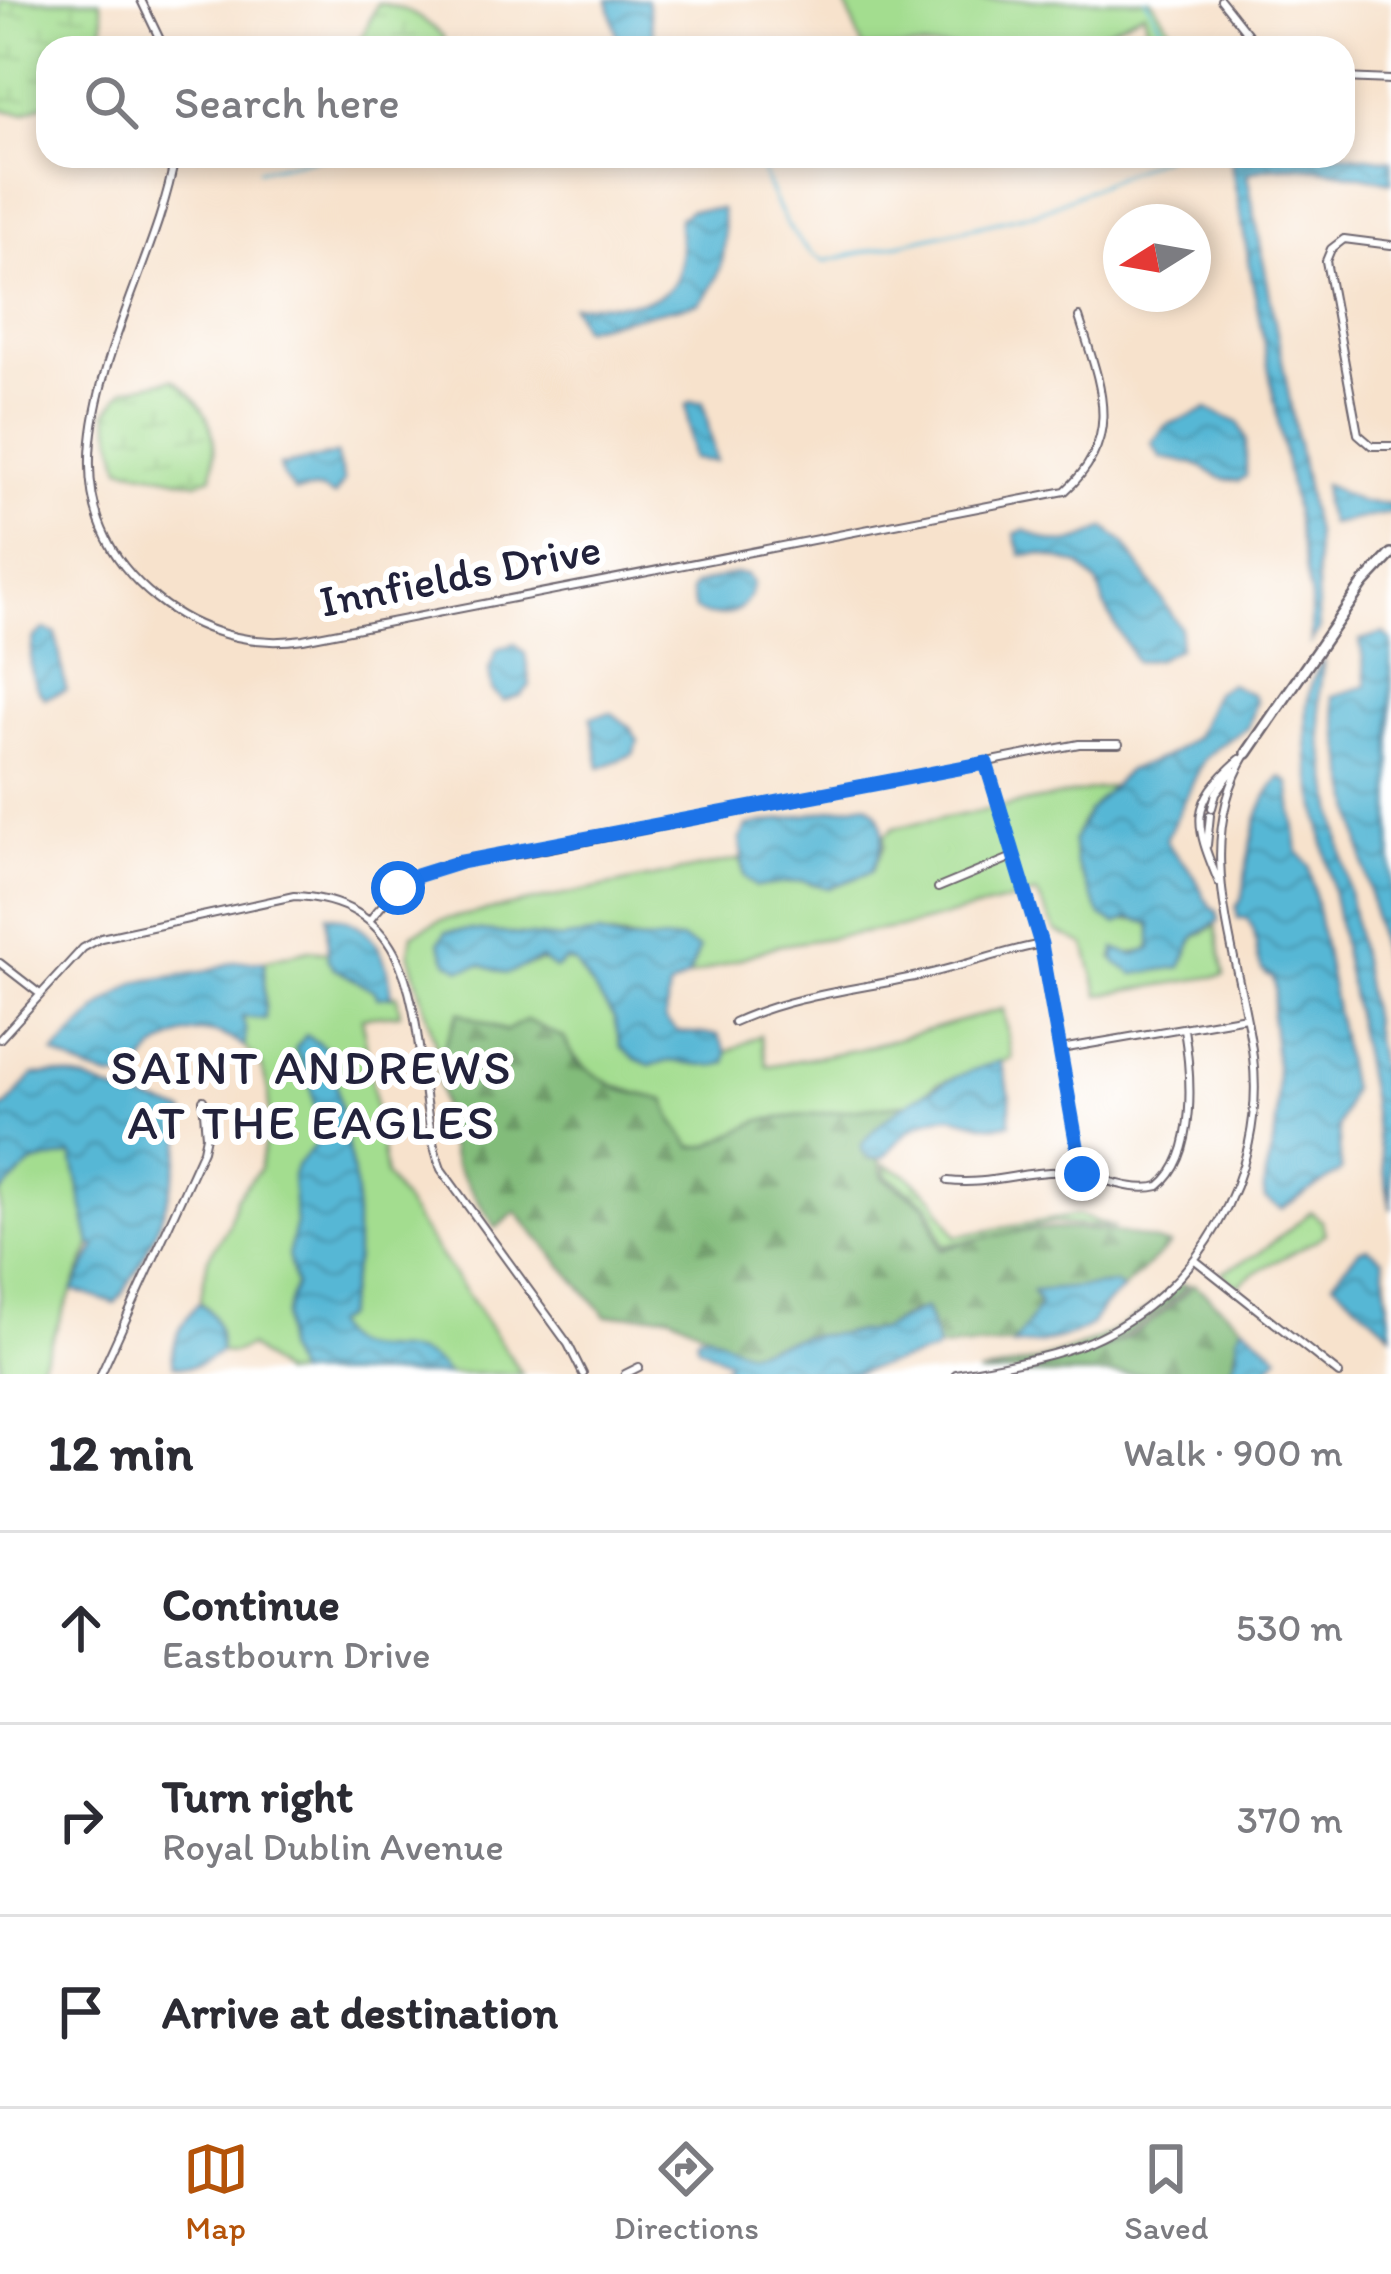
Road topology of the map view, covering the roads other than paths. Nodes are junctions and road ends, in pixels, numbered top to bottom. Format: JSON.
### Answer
{"nodes":[{"id":1,"x":141,"y":0,"type":"edge"},
{"id":2,"x":1221,"y":0,"type":"edge"},
{"id":3,"x":158,"y":36,"type":"edge"},
{"id":4,"x":1250,"y":36,"type":"edge"},
{"id":5,"x":1355,"y":78,"type":"edge"},
{"id":6,"x":1391,"y":80,"type":"edge"},
{"id":7,"x":173,"y":168,"type":"edge"},
{"id":8,"x":1391,"y":245,"type":"edge"},
{"id":9,"x":1079,"y":317,"type":"dead end"},
{"id":10,"x":1391,"y":446,"type":"edge"},
{"id":11,"x":1391,"y":554,"type":"edge"},
{"id":12,"x":1119,"y":744,"type":"dead end"},
{"id":13,"x":1247,"y":753,"type":"junction"},
{"id":14,"x":986,"y":763,"type":"junction"},
{"id":15,"x":1208,"y":854,"type":"junction"},
{"id":16,"x":1015,"y":856,"type":"junction"},
{"id":17,"x":938,"y":888,"type":"dead end"},
{"id":18,"x":1222,"y":892,"type":"junction"},
{"id":19,"x":369,"y":922,"type":"junction"},
{"id":20,"x":1041,"y":944,"type":"junction"},
{"id":21,"x":0,"y":963,"type":"edge"},
{"id":22,"x":40,"y":994,"type":"junction"},
{"id":23,"x":1246,"y":1017,"type":"junction"},
{"id":24,"x":734,"y":1022,"type":"dead end"},
{"id":25,"x":1184,"y":1029,"type":"junction"},
{"id":26,"x":0,"y":1039,"type":"edge"},
{"id":27,"x":1061,"y":1049,"type":"junction"},
{"id":28,"x":203,"y":1100,"type":"dead end"},
{"id":29,"x":1082,"y":1174,"type":"junction"},
{"id":30,"x":948,"y":1181,"type":"dead end"},
{"id":31,"x":1195,"y":1260,"type":"junction"},
{"id":32,"x":640,"y":1367,"type":"dead end"},
{"id":33,"x":101,"y":1374,"type":"edge"},
{"id":34,"x":583,"y":1374,"type":"edge"},
{"id":35,"x":625,"y":1374,"type":"edge"},
{"id":36,"x":956,"y":1374,"type":"edge"},
{"id":37,"x":1338,"y":1374,"type":"edge"}],
"edges":[{"from":1,"to":3,"type":"street"},
{"from":2,"to":4,"type":"street"},
{"from":5,"to":6,"type":"street"},
{"from":7,"to":9,"type":"street","name":"Innfields Drive"},
{"from":8,"to":10,"type":"street"},
{"from":11,"to":13,"type":"street"},
{"from":12,"to":14,"type":"street"},
{"from":13,"to":15,"type":"street"},
{"from":13,"to":15,"type":"street"},
{"from":13,"to":18,"type":"street"},
{"from":14,"to":16,"type":"street"},
{"from":14,"to":19,"type":"street"},
{"from":15,"to":18,"type":"street"},
{"from":16,"to":17,"type":"street"},
{"from":16,"to":20,"type":"street"},
{"from":18,"to":23,"type":"street"},
{"from":19,"to":22,"type":"street"},
{"from":19,"to":34,"type":"street"},
{"from":20,"to":24,"type":"street"},
{"from":20,"to":27,"type":"street"},
{"from":21,"to":22,"type":"street"},
{"from":22,"to":26,"type":"street"},
{"from":23,"to":25,"type":"street"},
{"from":23,"to":31,"type":"street"},
{"from":25,"to":27,"type":"street"},
{"from":25,"to":29,"type":"street"},
{"from":27,"to":29,"type":"street"},
{"from":28,"to":33,"type":"street"},
{"from":29,"to":30,"type":"street"},
{"from":31,"to":36,"type":"street"},
{"from":31,"to":37,"type":"street"},
{"from":32,"to":35,"type":"street"}]}
